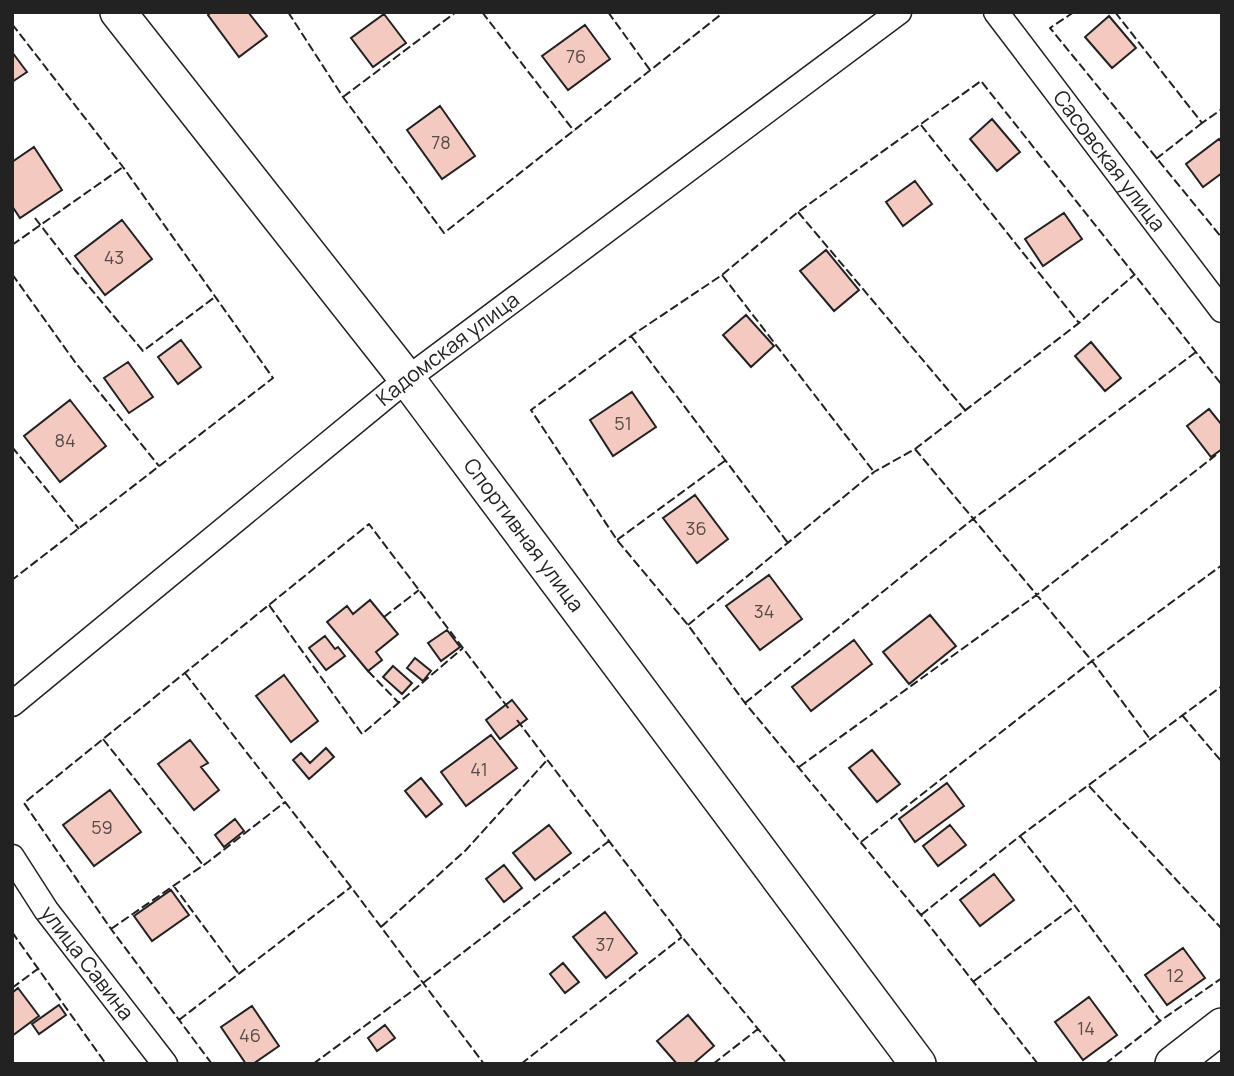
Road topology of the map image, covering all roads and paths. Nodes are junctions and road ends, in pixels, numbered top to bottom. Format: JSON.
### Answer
{"nodes":[{"id":1,"x":118,"y":12,"type":"edge"},
{"id":2,"x":899,"y":12,"type":"edge"},
{"id":3,"x":996,"y":12,"type":"edge"},
{"id":4,"x":1222,"y":310,"type":"edge"},
{"id":5,"x":407,"y":379,"type":"junction"},
{"id":6,"x":12,"y":704,"type":"edge"},
{"id":7,"x":12,"y":857,"type":"edge"},
{"id":8,"x":1222,"y":1026,"type":"edge"},
{"id":9,"x":165,"y":1064,"type":"edge"},
{"id":10,"x":918,"y":1064,"type":"edge"},
{"id":11,"x":1173,"y":1064,"type":"edge"}],
"edges":[{"from":1,"to":5,"type":"street","name":"Спортивная улица"},
{"from":2,"to":5,"type":"street","name":"Кадомская улица"},
{"from":3,"to":4,"type":"street","name":"Сасовская улица"},
{"from":5,"to":6,"type":"street","name":"Кадомская улица"},
{"from":5,"to":10,"type":"street","name":"Спортивная улица"},
{"from":7,"to":9,"type":"street","name":"улица Савина"},
{"from":8,"to":11,"type":"street"}]}
